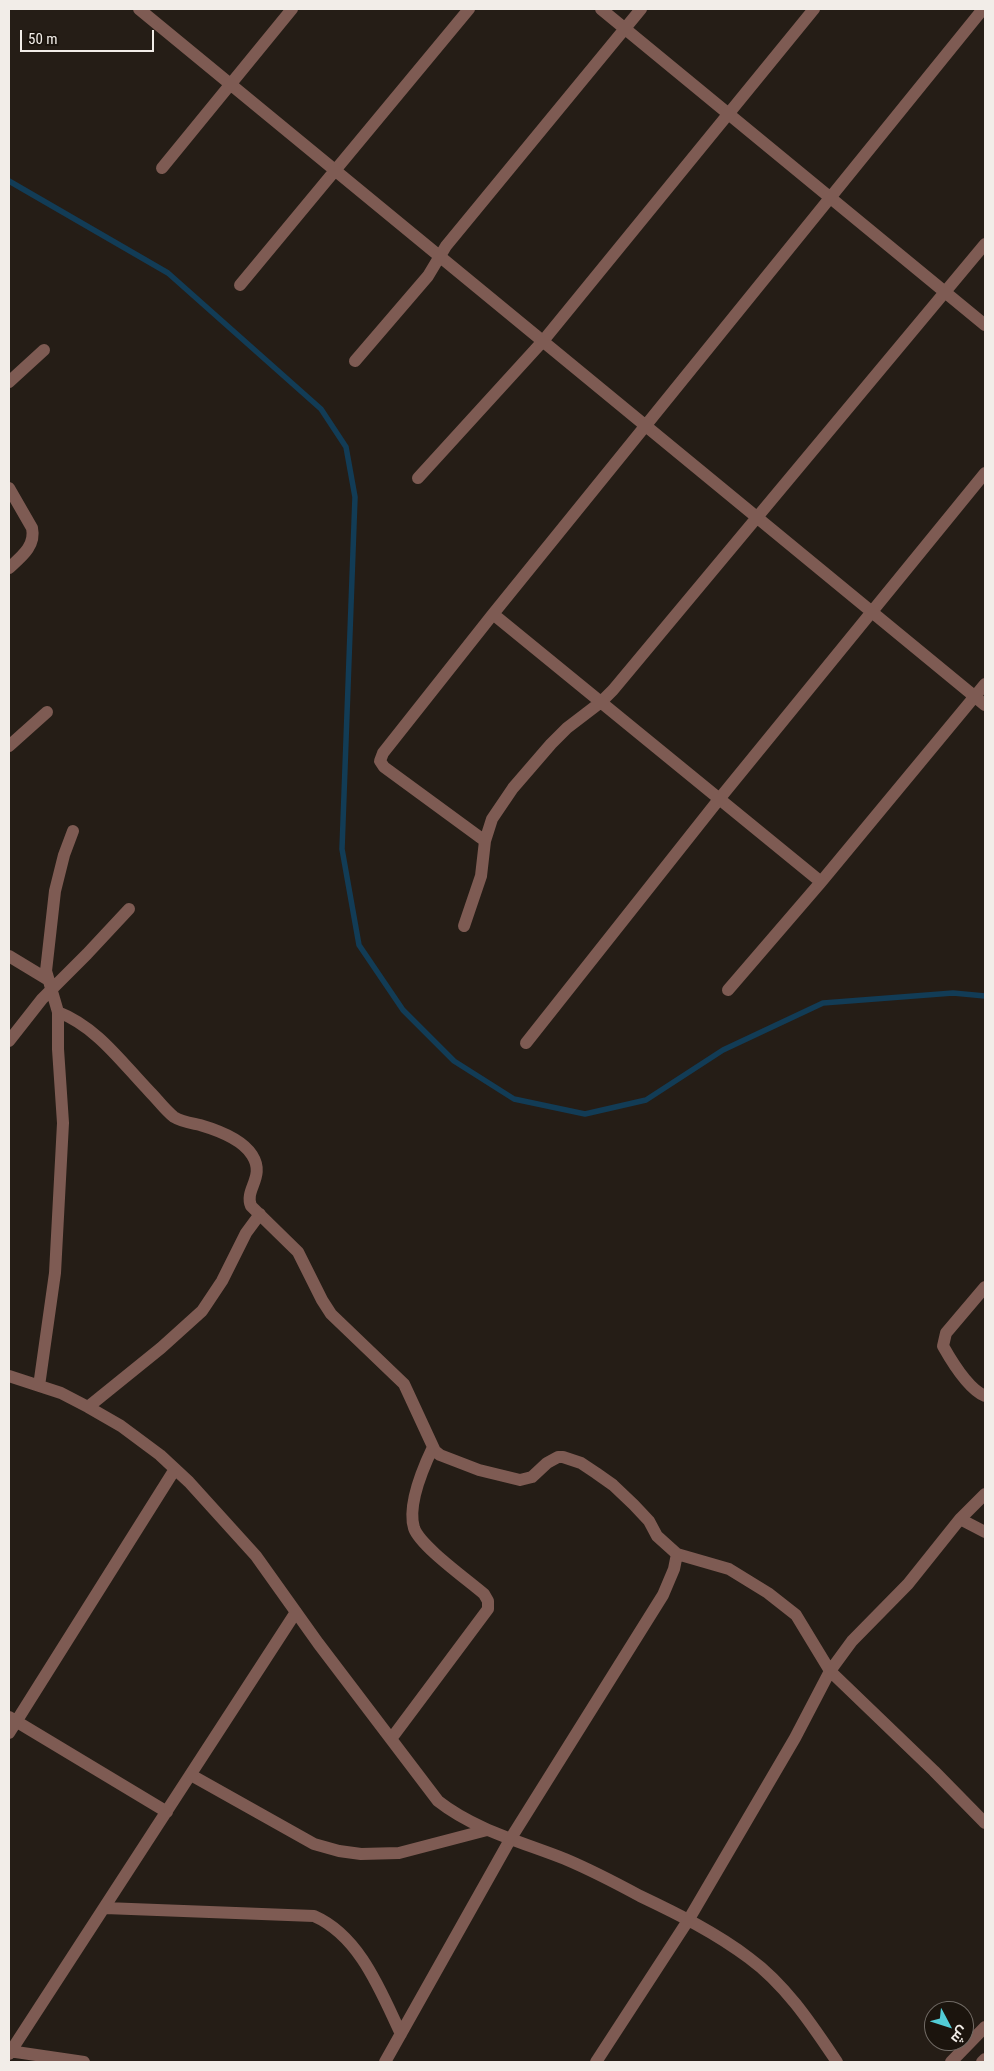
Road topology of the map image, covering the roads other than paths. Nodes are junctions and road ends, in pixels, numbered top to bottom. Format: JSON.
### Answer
{"nodes":[{"id":1,"x":140,"y":9,"type":"edge"},
{"id":2,"x":292,"y":9,"type":"edge"},
{"id":3,"x":470,"y":9,"type":"edge"},
{"id":4,"x":601,"y":9,"type":"edge"},
{"id":5,"x":641,"y":9,"type":"edge"},
{"id":6,"x":814,"y":9,"type":"edge"},
{"id":7,"x":983,"y":9,"type":"edge"},
{"id":8,"x":625,"y":28,"type":"junction"},
{"id":9,"x":231,"y":84,"type":"junction"},
{"id":10,"x":728,"y":113,"type":"junction"},
{"id":11,"x":162,"y":168,"type":"dead end"},
{"id":12,"x":336,"y":171,"type":"junction"},
{"id":13,"x":830,"y":198,"type":"junction"},
{"id":14,"x":985,"y":244,"type":"edge"},
{"id":15,"x":440,"y":256,"type":"junction"},
{"id":16,"x":240,"y":285,"type":"dead end"},
{"id":17,"x":945,"y":292,"type":"junction"},
{"id":18,"x":985,"y":325,"type":"edge"},
{"id":19,"x":543,"y":341,"type":"junction"},
{"id":20,"x":44,"y":350,"type":"dead end"},
{"id":21,"x":355,"y":361,"type":"dead end"},
{"id":22,"x":9,"y":382,"type":"edge"},
{"id":23,"x":646,"y":426,"type":"junction"},
{"id":24,"x":985,"y":473,"type":"edge"},
{"id":25,"x":418,"y":478,"type":"dead end"},
{"id":26,"x":9,"y":488,"type":"edge"},
{"id":27,"x":757,"y":518,"type":"junction"},
{"id":28,"x":9,"y":568,"type":"edge"},
{"id":29,"x":870,"y":611,"type":"junction"},
{"id":30,"x":493,"y":614,"type":"junction"},
{"id":31,"x":985,"y":684,"type":"edge"},
{"id":32,"x":974,"y":697,"type":"junction"},
{"id":33,"x":601,"y":702,"type":"junction"},
{"id":34,"x":985,"y":706,"type":"edge"},
{"id":35,"x":47,"y":712,"type":"dead end"},
{"id":36,"x":9,"y":746,"type":"edge"},
{"id":37,"x":720,"y":798,"type":"junction"},
{"id":38,"x":72,"y":831,"type":"dead end"},
{"id":39,"x":484,"y":841,"type":"junction"},
{"id":40,"x":821,"y":882,"type":"junction"},
{"id":41,"x":129,"y":909,"type":"dead end"},
{"id":42,"x":464,"y":926,"type":"dead end"},
{"id":43,"x":9,"y":956,"type":"edge"},
{"id":44,"x":49,"y":984,"type":"junction"},
{"id":45,"x":728,"y":990,"type":"dead end"},
{"id":46,"x":58,"y":1012,"type":"junction"},
{"id":47,"x":9,"y":1041,"type":"edge"},
{"id":48,"x":526,"y":1043,"type":"dead end"},
{"id":49,"x":260,"y":1214,"type":"junction"},
{"id":50,"x":985,"y":1287,"type":"edge"},
{"id":51,"x":9,"y":1376,"type":"edge"},
{"id":52,"x":39,"y":1386,"type":"junction"},
{"id":53,"x":985,"y":1396,"type":"edge"},
{"id":54,"x":88,"y":1407,"type":"junction"},
{"id":55,"x":433,"y":1447,"type":"junction"},
{"id":56,"x":175,"y":1469,"type":"junction"},
{"id":57,"x":985,"y":1494,"type":"edge"},
{"id":58,"x":960,"y":1519,"type":"junction"},
{"id":59,"x":985,"y":1532,"type":"edge"},
{"id":60,"x":677,"y":1554,"type":"junction"},
{"id":61,"x":296,"y":1612,"type":"junction"},
{"id":62,"x":830,"y":1671,"type":"junction"},
{"id":63,"x":12,"y":1719,"type":"edge"},
{"id":64,"x":9,"y":1733,"type":"edge"},
{"id":65,"x":391,"y":1739,"type":"junction"},
{"id":66,"x":191,"y":1775,"type":"junction"},
{"id":67,"x":167,"y":1812,"type":"junction"},
{"id":68,"x":985,"y":1823,"type":"edge"},
{"id":69,"x":488,"y":1830,"type":"junction"},
{"id":70,"x":511,"y":1838,"type":"junction"},
{"id":71,"x":104,"y":1908,"type":"junction"},
{"id":72,"x":689,"y":1920,"type":"junction"},
{"id":73,"x":985,"y":2027,"type":"edge"},
{"id":74,"x":401,"y":2034,"type":"junction"},
{"id":75,"x":9,"y":2052,"type":"edge"},
{"id":76,"x":985,"y":2059,"type":"edge"},
{"id":77,"x":84,"y":2062,"type":"edge"},
{"id":78,"x":385,"y":2062,"type":"edge"},
{"id":79,"x":596,"y":2062,"type":"edge"},
{"id":80,"x":837,"y":2062,"type":"edge"},
{"id":81,"x":950,"y":2062,"type":"edge"},
{"id":82,"x":982,"y":2062,"type":"edge"}],
"edges":[{"from":1,"to":9,"type":"street"},
{"from":2,"to":9,"type":"street"},
{"from":3,"to":12,"type":"street"},
{"from":4,"to":8,"type":"street"},
{"from":5,"to":8,"type":"street"},
{"from":6,"to":10,"type":"street"},
{"from":7,"to":13,"type":"street"},
{"from":8,"to":10,"type":"street"},
{"from":8,"to":15,"type":"street"},
{"from":9,"to":11,"type":"street"},
{"from":9,"to":12,"type":"street"},
{"from":10,"to":13,"type":"street"},
{"from":10,"to":19,"type":"street"},
{"from":12,"to":15,"type":"street"},
{"from":12,"to":16,"type":"street"},
{"from":13,"to":17,"type":"street"},
{"from":13,"to":23,"type":"street"},
{"from":14,"to":17,"type":"street"},
{"from":15,"to":19,"type":"street"},
{"from":15,"to":21,"type":"street"},
{"from":17,"to":18,"type":"street"},
{"from":17,"to":27,"type":"street"},
{"from":19,"to":23,"type":"street"},
{"from":19,"to":25,"type":"street"},
{"from":20,"to":22,"type":"street"},
{"from":23,"to":27,"type":"street"},
{"from":23,"to":30,"type":"street"},
{"from":24,"to":29,"type":"street"},
{"from":26,"to":28,"type":"street"},
{"from":27,"to":29,"type":"street"},
{"from":27,"to":33,"type":"street"},
{"from":29,"to":32,"type":"street"},
{"from":29,"to":37,"type":"street"},
{"from":30,"to":33,"type":"street"},
{"from":30,"to":39,"type":"street"},
{"from":31,"to":32,"type":"street"},
{"from":32,"to":34,"type":"street"},
{"from":32,"to":40,"type":"street"},
{"from":33,"to":37,"type":"street"},
{"from":33,"to":39,"type":"street"},
{"from":35,"to":36,"type":"street"},
{"from":37,"to":40,"type":"street"},
{"from":37,"to":48,"type":"street"},
{"from":38,"to":44,"type":"street"},
{"from":39,"to":42,"type":"street"},
{"from":40,"to":45,"type":"street"},
{"from":41,"to":44,"type":"street"},
{"from":43,"to":44,"type":"street"},
{"from":44,"to":46,"type":"street"},
{"from":44,"to":47,"type":"street"},
{"from":46,"to":49,"type":"street"},
{"from":46,"to":52,"type":"street"},
{"from":49,"to":54,"type":"street"},
{"from":49,"to":55,"type":"street"},
{"from":50,"to":53,"type":"street"},
{"from":51,"to":52,"type":"street"},
{"from":52,"to":54,"type":"street"},
{"from":54,"to":56,"type":"street"},
{"from":55,"to":60,"type":"street"},
{"from":55,"to":65,"type":"street"},
{"from":56,"to":61,"type":"street"},
{"from":56,"to":63,"type":"street"},
{"from":57,"to":58,"type":"street"},
{"from":58,"to":59,"type":"street"},
{"from":58,"to":62,"type":"street"},
{"from":60,"to":62,"type":"street"},
{"from":60,"to":70,"type":"street"},
{"from":61,"to":65,"type":"street"},
{"from":61,"to":66,"type":"street"},
{"from":62,"to":68,"type":"street"},
{"from":62,"to":72,"type":"street"},
{"from":63,"to":64,"type":"street"},
{"from":63,"to":67,"type":"street"},
{"from":65,"to":69,"type":"street"},
{"from":66,"to":67,"type":"street"},
{"from":66,"to":69,"type":"street"},
{"from":67,"to":71,"type":"street"},
{"from":69,"to":70,"type":"street"},
{"from":70,"to":72,"type":"street"},
{"from":70,"to":74,"type":"street"},
{"from":71,"to":74,"type":"street"},
{"from":71,"to":75,"type":"street"},
{"from":72,"to":79,"type":"street"},
{"from":72,"to":80,"type":"street"},
{"from":73,"to":81,"type":"street"},
{"from":74,"to":78,"type":"street"},
{"from":75,"to":77,"type":"street"},
{"from":76,"to":82,"type":"street"}]}
